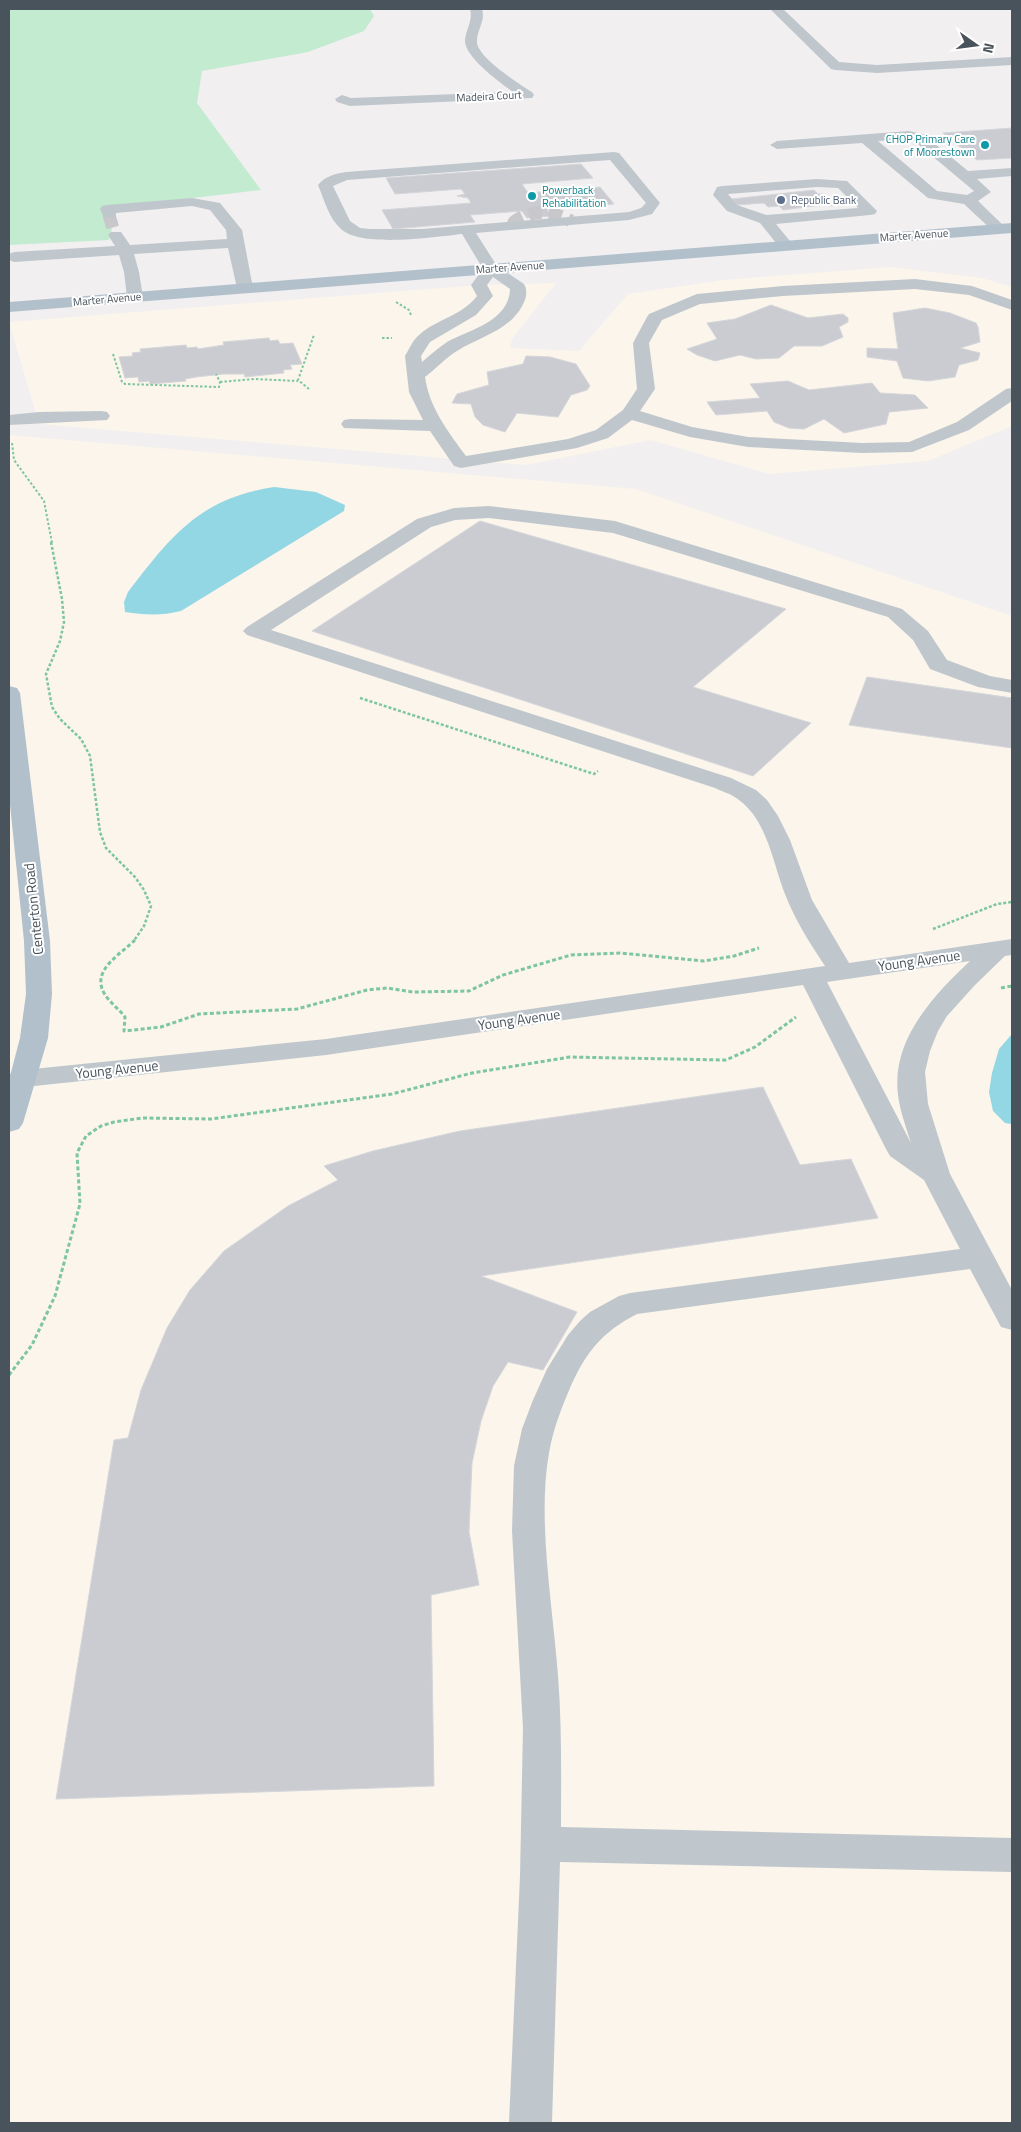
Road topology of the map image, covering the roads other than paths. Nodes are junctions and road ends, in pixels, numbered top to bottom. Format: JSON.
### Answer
{"nodes":[{"id":1,"x":476,"y":9,"type":"edge"},
{"id":2,"x":776,"y":9,"type":"edge"},
{"id":3,"x":1012,"y":60,"type":"edge"},
{"id":4,"x":342,"y":99,"type":"dead end"},
{"id":5,"x":866,"y":138,"type":"junction"},
{"id":6,"x":777,"y":144,"type":"dead end"},
{"id":7,"x":1012,"y":172,"type":"edge"},
{"id":8,"x":964,"y":176,"type":"junction"},
{"id":9,"x":1003,"y":191,"type":"dead end"},
{"id":10,"x":984,"y":192,"type":"junction"},
{"id":11,"x":969,"y":200,"type":"junction"},
{"id":12,"x":109,"y":215,"type":"dead end"},
{"id":13,"x":765,"y":220,"type":"junction"},
{"id":14,"x":1006,"y":228,"type":"edge"},
{"id":15,"x":466,"y":229,"type":"junction"},
{"id":16,"x":114,"y":232,"type":"tunnel mouth"},
{"id":17,"x":235,"y":243,"type":"junction"},
{"id":18,"x":786,"y":246,"type":"junction"},
{"id":19,"x":126,"y":250,"type":"junction"},
{"id":20,"x":14,"y":257,"type":"dead end"},
{"id":21,"x":491,"y":268,"type":"junction"},
{"id":22,"x":245,"y":288,"type":"junction"},
{"id":23,"x":134,"y":297,"type":"junction"},
{"id":24,"x":1012,"y":305,"type":"edge"},
{"id":25,"x":9,"y":307,"type":"edge"},
{"id":26,"x":417,"y":376,"type":"junction"},
{"id":27,"x":1012,"y":393,"type":"edge"},
{"id":28,"x":629,"y":414,"type":"junction"},
{"id":29,"x":101,"y":416,"type":"dead end"},
{"id":30,"x":9,"y":420,"type":"edge"},
{"id":31,"x":350,"y":424,"type":"dead end"},
{"id":32,"x":435,"y":426,"type":"junction"},
{"id":33,"x":1012,"y":686,"type":"edge"},
{"id":34,"x":9,"y":693,"type":"edge"},
{"id":35,"x":1005,"y":948,"type":"edge"},
{"id":36,"x":842,"y":972,"type":"junction"},
{"id":37,"x":812,"y":976,"type":"junction"},
{"id":38,"x":14,"y":1079,"type":"edge"},
{"id":39,"x":9,"y":1122,"type":"edge"},
{"id":40,"x":935,"y":1174,"type":"junction"},
{"id":41,"x":980,"y":1257,"type":"junction"},
{"id":42,"x":1012,"y":1319,"type":"edge"},
{"id":43,"x":539,"y":1844,"type":"junction"},
{"id":44,"x":1012,"y":1855,"type":"edge"},
{"id":45,"x":530,"y":2123,"type":"edge"}],
"edges":[{"from":1,"to":4,"type":"street","name":"Madeira Court"},
{"from":2,"to":3,"type":"street"},
{"from":5,"to":6,"type":"street"},
{"from":5,"to":8,"type":"street"},
{"from":5,"to":11,"type":"street"},
{"from":7,"to":8,"type":"street"},
{"from":8,"to":10,"type":"street"},
{"from":9,"to":10,"type":"street"},
{"from":10,"to":11,"type":"street"},
{"from":11,"to":14,"type":"street"},
{"from":12,"to":17,"type":"street"},
{"from":13,"to":13,"type":"street"},
{"from":13,"to":18,"type":"street"},
{"from":14,"to":18,"type":"main road","name":"Marter Avenue"},
{"from":15,"to":15,"type":"street"},
{"from":15,"to":21,"type":"street"},
{"from":16,"to":19,"type":"street"},
{"from":17,"to":19,"type":"street"},
{"from":17,"to":22,"type":"street"},
{"from":18,"to":21,"type":"main road","name":"Marter Avenue"},
{"from":19,"to":20,"type":"street"},
{"from":19,"to":23,"type":"street"},
{"from":21,"to":22,"type":"main road","name":"Marter Avenue"},
{"from":21,"to":26,"type":"street"},
{"from":21,"to":26,"type":"street"},
{"from":22,"to":23,"type":"main road","name":"Marter Avenue"},
{"from":23,"to":25,"type":"main road","name":"Marter Avenue"},
{"from":24,"to":28,"type":"street"},
{"from":26,"to":32,"type":"street"},
{"from":27,"to":28,"type":"street"},
{"from":28,"to":32,"type":"street"},
{"from":29,"to":30,"type":"street"},
{"from":31,"to":32,"type":"street"},
{"from":33,"to":36,"type":"street"},
{"from":34,"to":38,"type":"main road","name":"Centerton Road"},
{"from":35,"to":36,"type":"street","name":"Young Avenue"},
{"from":35,"to":40,"type":"street"},
{"from":36,"to":37,"type":"street","name":"Young Avenue"},
{"from":37,"to":38,"type":"street","name":"Young Avenue"},
{"from":37,"to":40,"type":"street"},
{"from":38,"to":39,"type":"main road","name":"Centerton Road"},
{"from":40,"to":41,"type":"street"},
{"from":41,"to":42,"type":"street"},
{"from":41,"to":43,"type":"street"},
{"from":43,"to":44,"type":"street"},
{"from":43,"to":45,"type":"street"}]}
